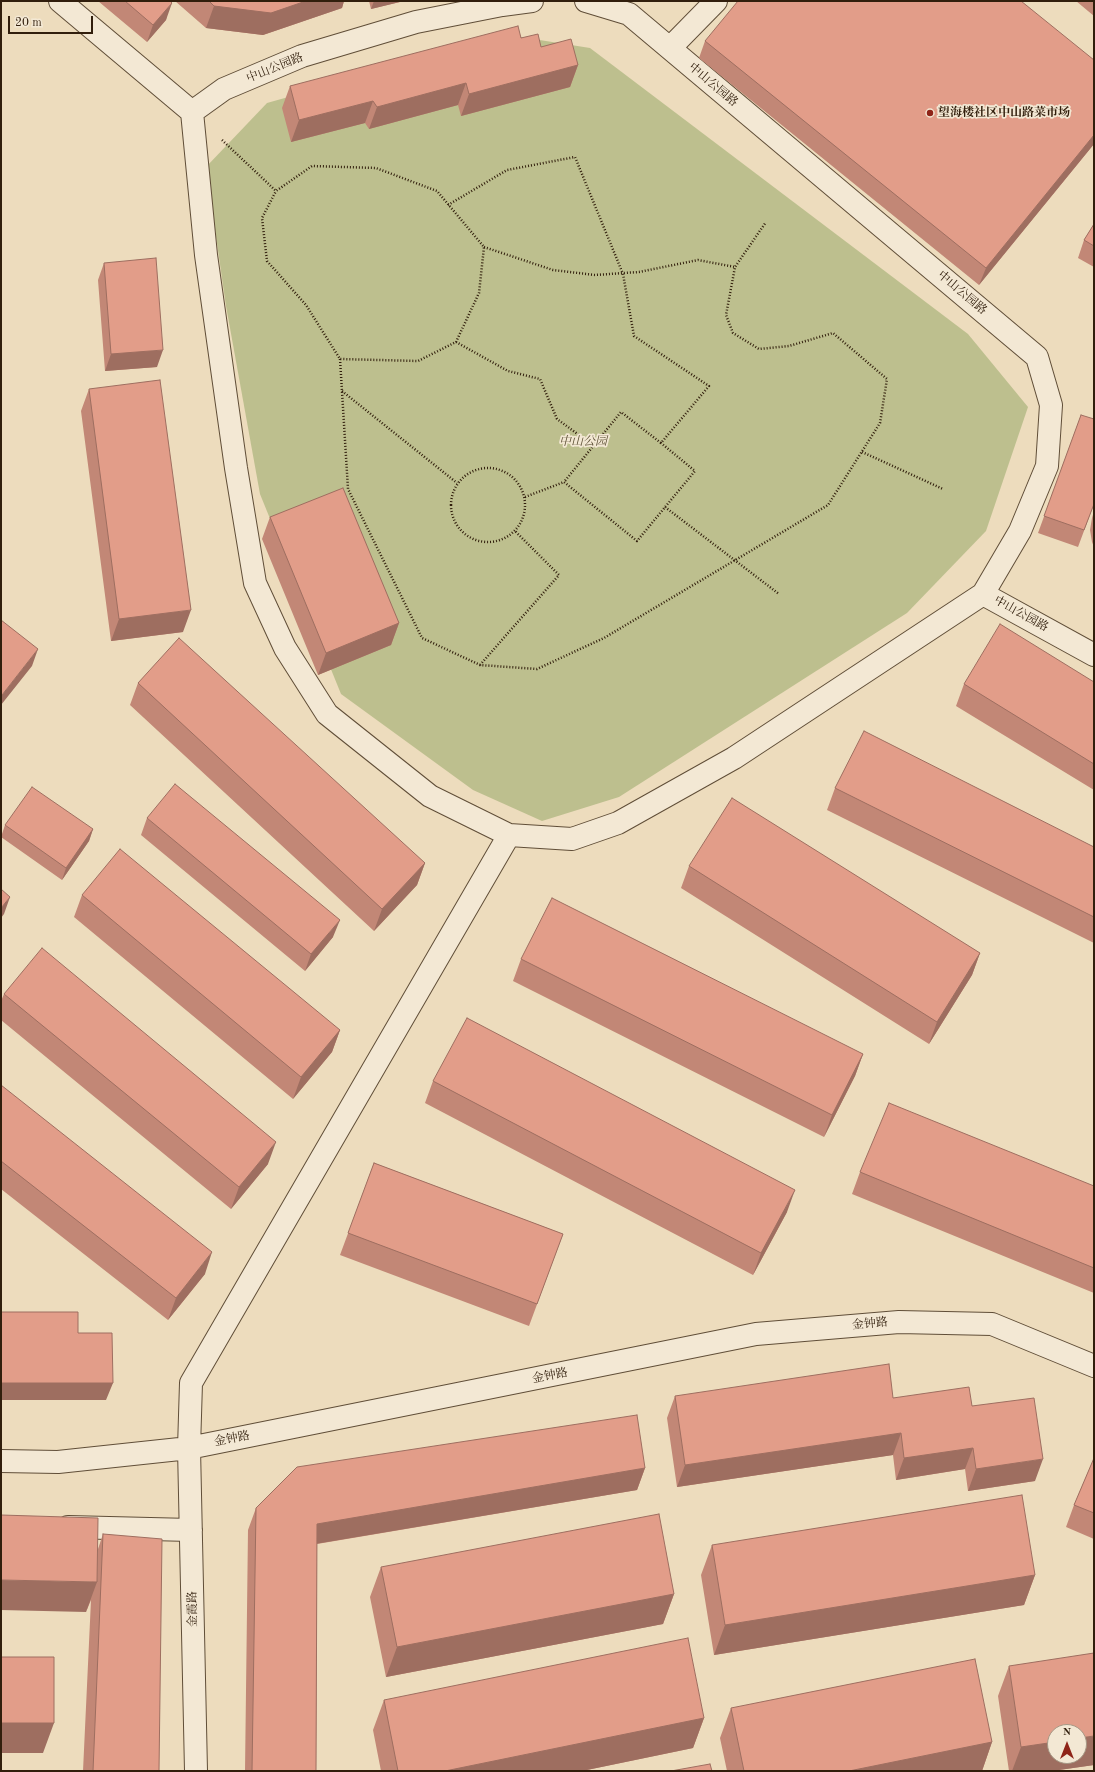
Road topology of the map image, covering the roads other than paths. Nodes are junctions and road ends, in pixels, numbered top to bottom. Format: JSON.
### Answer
{"nodes":[{"id":1,"x":60,"y":1,"type":"edge"},
{"id":2,"x":532,"y":1,"type":"edge"},
{"id":3,"x":586,"y":1,"type":"edge"},
{"id":4,"x":716,"y":1,"type":"edge"},
{"id":5,"x":670,"y":48,"type":"junction"},
{"id":6,"x":192,"y":112,"type":"junction"},
{"id":7,"x":983,"y":594,"type":"junction"},
{"id":8,"x":1094,"y":655,"type":"edge"},
{"id":9,"x":509,"y":835,"type":"junction"},
{"id":10,"x":1094,"y":1366,"type":"edge"},
{"id":11,"x":189,"y":1448,"type":"junction"},
{"id":12,"x":1,"y":1461,"type":"edge"},
{"id":13,"x":49,"y":1527,"type":"edge"},
{"id":14,"x":191,"y":1530,"type":"junction"},
{"id":15,"x":196,"y":1771,"type":"edge"}],
"edges":[{"from":1,"to":6,"type":"street"},
{"from":2,"to":6,"type":"street","name":"中山公园路"},
{"from":3,"to":5,"type":"street","name":"中山公园路"},
{"from":4,"to":5,"type":"street"},
{"from":5,"to":7,"type":"street","name":"中山公园路"},
{"from":6,"to":9,"type":"street"},
{"from":7,"to":8,"type":"street","name":"中山公园路"},
{"from":7,"to":9,"type":"street"},
{"from":9,"to":11,"type":"street","name":"金霞路"},
{"from":10,"to":11,"type":"street","name":"金钟路"},
{"from":11,"to":12,"type":"street","name":"金钟路"},
{"from":11,"to":14,"type":"street","name":"金霞路"},
{"from":13,"to":14,"type":"street"},
{"from":14,"to":15,"type":"street","name":"金霞路"}]}
